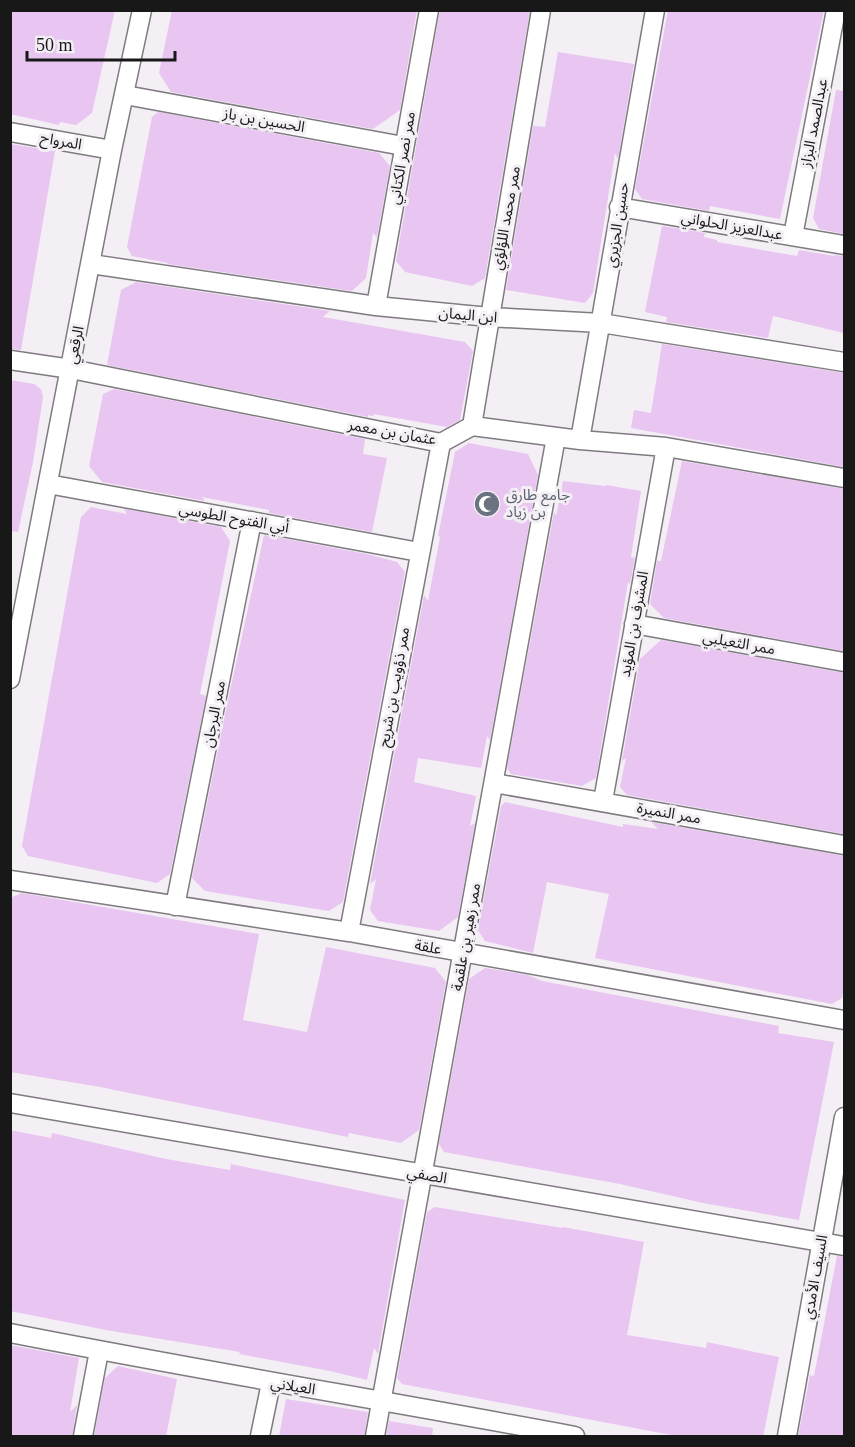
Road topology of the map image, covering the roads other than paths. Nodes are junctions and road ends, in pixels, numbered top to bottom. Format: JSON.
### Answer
{"nodes":[{"id":1,"x":142,"y":10,"type":"edge"},
{"id":2,"x":429,"y":10,"type":"edge"},
{"id":3,"x":541,"y":10,"type":"edge"},
{"id":4,"x":655,"y":10,"type":"edge"},
{"id":5,"x":836,"y":10,"type":"edge"},
{"id":6,"x":125,"y":95,"type":"junction"},
{"id":7,"x":10,"y":132,"type":"edge"},
{"id":8,"x":403,"y":146,"type":"junction"},
{"id":9,"x":112,"y":150,"type":"junction"},
{"id":10,"x":619,"y":207,"type":"junction"},
{"id":11,"x":793,"y":236,"type":"junction"},
{"id":12,"x":844,"y":245,"type":"edge"},
{"id":13,"x":91,"y":264,"type":"junction"},
{"id":14,"x":376,"y":306,"type":"junction"},
{"id":15,"x":489,"y":317,"type":"junction"},
{"id":16,"x":601,"y":323,"type":"junction"},
{"id":17,"x":10,"y":360,"type":"edge"},
{"id":18,"x":844,"y":362,"type":"edge"},
{"id":19,"x":70,"y":369,"type":"junction"},
{"id":20,"x":472,"y":426,"type":"junction"},
{"id":21,"x":556,"y":437,"type":"junction"},
{"id":22,"x":580,"y":440,"type":"junction"},
{"id":23,"x":441,"y":443,"type":"junction"},
{"id":24,"x":666,"y":447,"type":"junction"},
{"id":25,"x":844,"y":478,"type":"edge"},
{"id":26,"x":48,"y":484,"type":"junction"},
{"id":27,"x":252,"y":521,"type":"junction"},
{"id":28,"x":420,"y":552,"type":"junction"},
{"id":29,"x":634,"y":624,"type":"junction"},
{"id":30,"x":844,"y":662,"type":"edge"},
{"id":31,"x":10,"y":679,"type":"edge"},
{"id":32,"x":494,"y":783,"type":"junction"},
{"id":33,"x":603,"y":801,"type":"junction"},
{"id":34,"x":844,"y":845,"type":"edge"},
{"id":35,"x":10,"y":880,"type":"edge"},
{"id":36,"x":175,"y":906,"type":"junction"},
{"id":37,"x":350,"y":932,"type":"junction"},
{"id":38,"x":464,"y":953,"type":"junction"},
{"id":39,"x":844,"y":1020,"type":"edge"},
{"id":40,"x":10,"y":1103,"type":"edge"},
{"id":41,"x":844,"y":1117,"type":"edge"},
{"id":42,"x":423,"y":1174,"type":"junction"},
{"id":43,"x":821,"y":1242,"type":"junction"},
{"id":44,"x":844,"y":1246,"type":"edge"},
{"id":45,"x":10,"y":1334,"type":"edge"},
{"id":46,"x":99,"y":1351,"type":"junction"},
{"id":47,"x":271,"y":1383,"type":"junction"},
{"id":48,"x":382,"y":1400,"type":"junction"},
{"id":49,"x":83,"y":1437,"type":"edge"},
{"id":50,"x":260,"y":1437,"type":"edge"},
{"id":51,"x":375,"y":1437,"type":"edge"},
{"id":52,"x":575,"y":1437,"type":"edge"},
{"id":53,"x":787,"y":1437,"type":"edge"}],
"edges":[{"from":1,"to":6,"type":"street","name":"الرقعي"},
{"from":2,"to":8,"type":"street","name":"ممر نصر الكتاني"},
{"from":3,"to":15,"type":"street","name":"ممر محمد اللؤلؤي"},
{"from":4,"to":10,"type":"street","name":"حسين الجزيري"},
{"from":5,"to":11,"type":"street","name":"عبدالصمد البزاز"},
{"from":6,"to":8,"type":"street","name":"الحسين بن باز"},
{"from":6,"to":9,"type":"street","name":"الرقعي"},
{"from":7,"to":9,"type":"street","name":"المرواح"},
{"from":8,"to":14,"type":"street","name":"ممر نصر الكتاني"},
{"from":9,"to":13,"type":"street","name":"الرقعي"},
{"from":10,"to":11,"type":"street","name":"عبدالعزيز الحلواني"},
{"from":10,"to":16,"type":"street","name":"حسين الجزيري"},
{"from":11,"to":12,"type":"street","name":"عبدالعزيز الحلواني"},
{"from":13,"to":14,"type":"street","name":"ابن اليمان"},
{"from":13,"to":19,"type":"street","name":"الرقعي"},
{"from":14,"to":15,"type":"street","name":"ابن اليمان"},
{"from":15,"to":16,"type":"street","name":"ابن اليمان"},
{"from":15,"to":20,"type":"street","name":"ممر محمد اللؤلؤي"},
{"from":16,"to":18,"type":"street","name":"ابن اليمان"},
{"from":16,"to":22,"type":"street","name":"حسين الجزيري"},
{"from":17,"to":19,"type":"street","name":"عثمان بن معمر"},
{"from":19,"to":23,"type":"street","name":"عثمان بن معمر"},
{"from":19,"to":26,"type":"street","name":"الرقعي"},
{"from":20,"to":21,"type":"street"},
{"from":20,"to":23,"type":"street","name":"عثمان بن معمر"},
{"from":21,"to":22,"type":"street"},
{"from":21,"to":32,"type":"street","name":"ممر زهير بن علقمة"},
{"from":22,"to":24,"type":"street"},
{"from":23,"to":28,"type":"street","name":"ممر ذؤويب بن شريح"},
{"from":24,"to":25,"type":"street"},
{"from":24,"to":29,"type":"street","name":"المشرف بن المؤيد"},
{"from":26,"to":27,"type":"street","name":"أبي الفتوح الطوسي"},
{"from":26,"to":31,"type":"street","name":"الرقعي"},
{"from":27,"to":28,"type":"street","name":"أبي الفتوح الطوسي"},
{"from":27,"to":36,"type":"street","name":"ممر البرجان"},
{"from":28,"to":37,"type":"street","name":"ممر ذؤويب بن شريح"},
{"from":29,"to":30,"type":"street","name":"ممر الثعيلبي"},
{"from":29,"to":33,"type":"street","name":"المشرف بن المؤيد"},
{"from":32,"to":33,"type":"street","name":"ممر النميرة"},
{"from":32,"to":38,"type":"street","name":"ممر زهير بن علقمة"},
{"from":33,"to":34,"type":"street","name":"ممر النميرة"},
{"from":35,"to":36,"type":"street","name":"علقة"},
{"from":36,"to":37,"type":"street","name":"علقة"},
{"from":37,"to":38,"type":"street","name":"علقة"},
{"from":38,"to":39,"type":"street","name":"علقة"},
{"from":38,"to":42,"type":"street","name":"ممر زهير بن علقمة"},
{"from":40,"to":42,"type":"street","name":"الصفي"},
{"from":41,"to":43,"type":"street","name":"السيف الأمدي"},
{"from":42,"to":43,"type":"street","name":"الصفي"},
{"from":42,"to":48,"type":"street","name":"ممر زهير بن علقمة"},
{"from":43,"to":44,"type":"street","name":"الصفي"},
{"from":43,"to":53,"type":"street","name":"السيف الأمدي"},
{"from":45,"to":46,"type":"street","name":"العيلاني"},
{"from":46,"to":47,"type":"street","name":"العيلاني"},
{"from":46,"to":49,"type":"street"},
{"from":47,"to":48,"type":"street","name":"العيلاني"},
{"from":47,"to":50,"type":"street"},
{"from":48,"to":51,"type":"street","name":"ممر زهير بن علقمة"},
{"from":48,"to":52,"type":"street","name":"العيلاني"}]}
